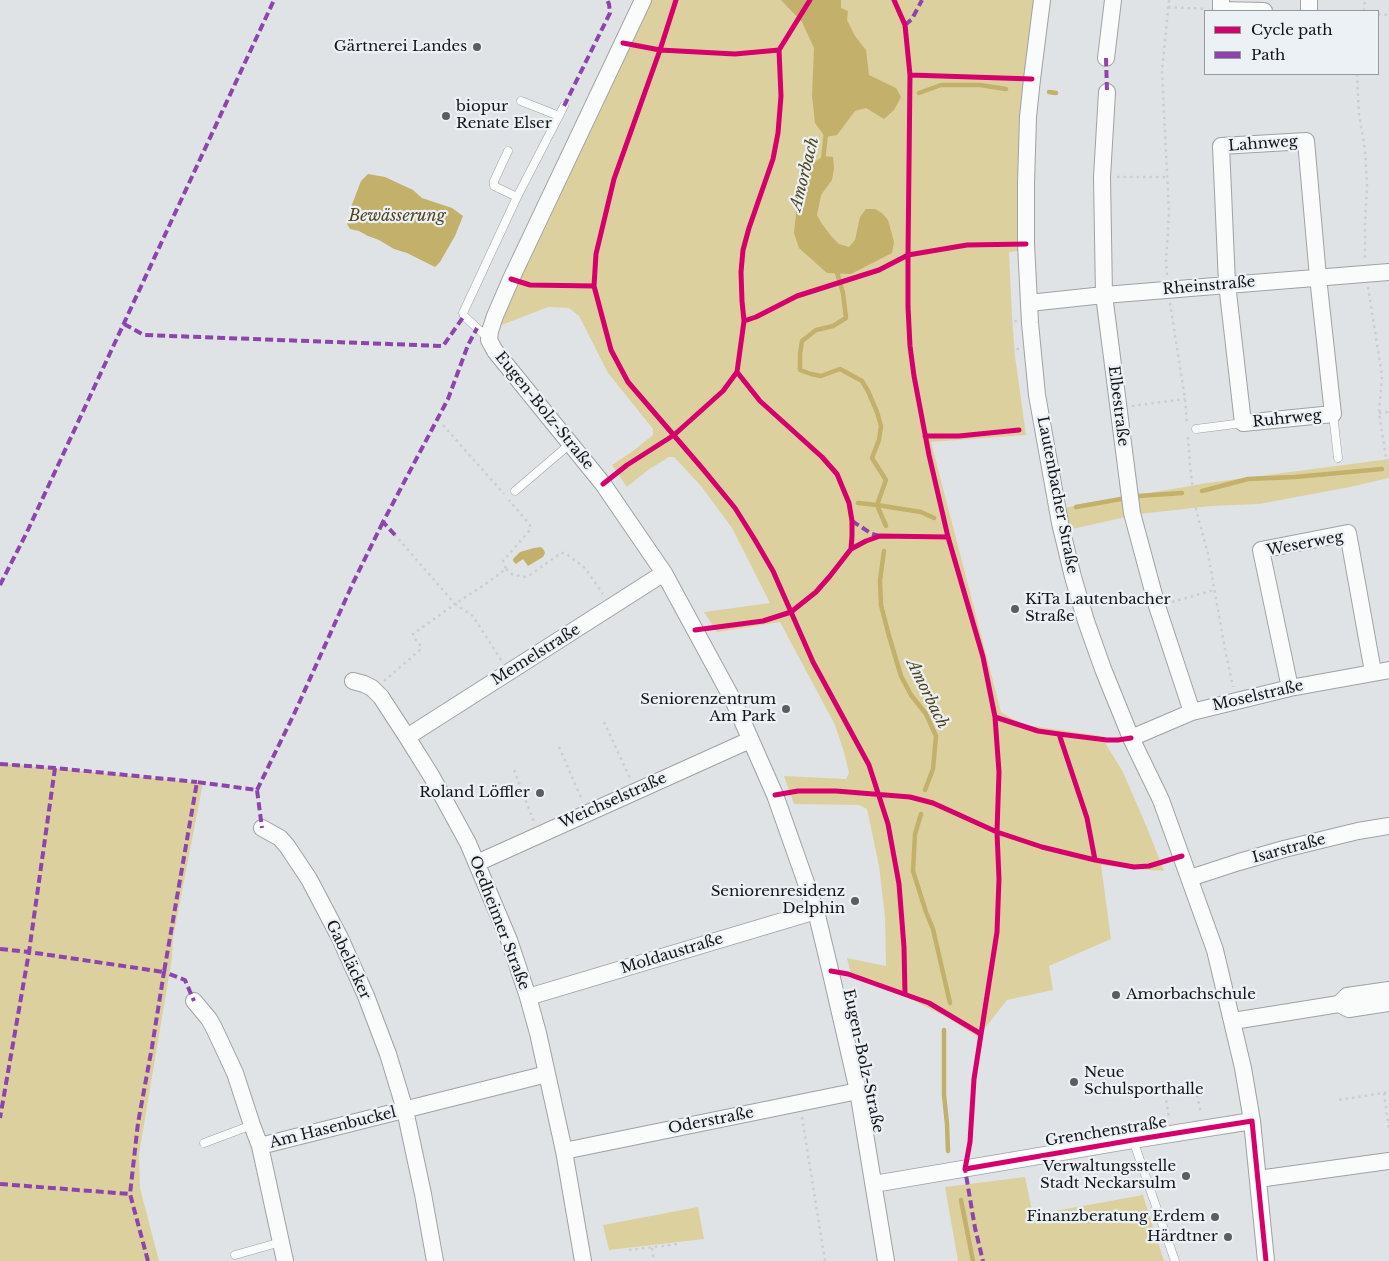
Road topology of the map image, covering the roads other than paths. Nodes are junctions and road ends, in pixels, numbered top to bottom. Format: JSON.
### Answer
{"nodes":[{"id":1,"x":643,"y":0,"type":"edge"},
{"id":2,"x":1042,"y":0,"type":"edge"},
{"id":3,"x":1113,"y":0,"type":"edge"},
{"id":4,"x":1221,"y":5,"type":"edge"},
{"id":5,"x":1257,"y":10,"type":"edge"},
{"id":6,"x":1106,"y":58,"type":"dead end"},
{"id":7,"x":1107,"y":92,"type":"dead end"},
{"id":8,"x":521,"y":101,"type":"dead end"},
{"id":9,"x":564,"y":106,"type":"dead end"},
{"id":10,"x":559,"y":116,"type":"junction"},
{"id":11,"x":508,"y":151,"type":"dead end"},
{"id":12,"x":517,"y":197,"type":"junction"},
{"id":13,"x":1389,"y":272,"type":"edge"},
{"id":14,"x":1318,"y":277,"type":"junction"},
{"id":15,"x":1227,"y":284,"type":"junction"},
{"id":16,"x":1104,"y":295,"type":"junction"},
{"id":17,"x":1030,"y":302,"type":"junction"},
{"id":18,"x":489,"y":340,"type":"junction"},
{"id":19,"x":1333,"y":414,"type":"junction"},
{"id":20,"x":1243,"y":424,"type":"junction"},
{"id":21,"x":1196,"y":429,"type":"dead end"},
{"id":22,"x":570,"y":444,"type":"junction"},
{"id":23,"x":1338,"y":458,"type":"dead end"},
{"id":24,"x":515,"y":491,"type":"dead end"},
{"id":25,"x":664,"y":573,"type":"junction"},
{"id":26,"x":1381,"y":671,"type":"edge"},
{"id":27,"x":353,"y":681,"type":"dead end"},
{"id":28,"x":1290,"y":688,"type":"junction"},
{"id":29,"x":1192,"y":712,"type":"junction"},
{"id":30,"x":408,"y":737,"type":"junction"},
{"id":31,"x":1131,"y":738,"type":"junction"},
{"id":32,"x":750,"y":740,"type":"junction"},
{"id":33,"x":1389,"y":826,"type":"edge"},
{"id":34,"x":262,"y":828,"type":"dead end"},
{"id":35,"x":477,"y":864,"type":"junction"},
{"id":36,"x":1190,"y":878,"type":"junction"},
{"id":37,"x":816,"y":911,"type":"junction"},
{"id":38,"x":1389,"y":990,"type":"edge"},
{"id":39,"x":528,"y":997,"type":"junction"},
{"id":40,"x":194,"y":1002,"type":"dead end"},
{"id":41,"x":1389,"y":1003,"type":"edge"},
{"id":42,"x":1339,"y":1004,"type":"junction"},
{"id":43,"x":1233,"y":1021,"type":"junction"},
{"id":44,"x":547,"y":1074,"type":"junction"},
{"id":45,"x":858,"y":1091,"type":"junction"},
{"id":46,"x":405,"y":1110,"type":"junction"},
{"id":47,"x":1252,"y":1121,"type":"junction"},
{"id":48,"x":252,"y":1125,"type":"junction"},
{"id":49,"x":1133,"y":1140,"type":"junction"},
{"id":50,"x":204,"y":1143,"type":"dead end"},
{"id":51,"x":260,"y":1146,"type":"junction"},
{"id":52,"x":564,"y":1151,"type":"junction"},
{"id":53,"x":1389,"y":1161,"type":"edge"},
{"id":54,"x":1258,"y":1179,"type":"junction"},
{"id":55,"x":874,"y":1184,"type":"junction"},
{"id":56,"x":280,"y":1242,"type":"junction"},
{"id":57,"x":235,"y":1255,"type":"dead end"},
{"id":58,"x":285,"y":1261,"type":"edge"},
{"id":59,"x":435,"y":1261,"type":"edge"},
{"id":60,"x":583,"y":1261,"type":"edge"},
{"id":61,"x":886,"y":1261,"type":"edge"},
{"id":62,"x":1175,"y":1261,"type":"edge"},
{"id":63,"x":1266,"y":1261,"type":"edge"}],
"edges":[{"from":1,"to":18,"type":"street"},
{"from":2,"to":17,"type":"street","name":"Lautenbacher Straße"},
{"from":3,"to":6,"type":"street"},
{"from":4,"to":5,"type":"street"},
{"from":7,"to":16,"type":"street","name":"Elbestraße"},
{"from":8,"to":10,"type":"lane"},
{"from":9,"to":10,"type":"lane"},
{"from":10,"to":12,"type":"lane"},
{"from":11,"to":12,"type":"lane"},
{"from":12,"to":18,"type":"lane"},
{"from":13,"to":14,"type":"street","name":"Rheinstraße"},
{"from":14,"to":15,"type":"street","name":"Rheinstraße"},
{"from":14,"to":15,"type":"street","name":"Lahnweg"},
{"from":14,"to":19,"type":"street","name":"Ruhrweg"},
{"from":15,"to":16,"type":"street","name":"Rheinstraße"},
{"from":15,"to":20,"type":"street","name":"Ruhrweg"},
{"from":16,"to":17,"type":"street","name":"Rheinstraße"},
{"from":16,"to":29,"type":"street","name":"Elbestraße"},
{"from":17,"to":31,"type":"street","name":"Lautenbacher Straße"},
{"from":18,"to":22,"type":"street","name":"Eugen-Bolz-Straße"},
{"from":19,"to":20,"type":"street","name":"Ruhrweg"},
{"from":19,"to":23,"type":"lane"},
{"from":20,"to":21,"type":"lane"},
{"from":22,"to":24,"type":"lane"},
{"from":22,"to":25,"type":"street","name":"Eugen-Bolz-Straße"},
{"from":25,"to":30,"type":"street","name":"Memelstraße"},
{"from":25,"to":32,"type":"street","name":"Eugen-Bolz-Straße"},
{"from":26,"to":28,"type":"street","name":"Moselstraße"},
{"from":26,"to":28,"type":"street","name":"Weserweg"},
{"from":27,"to":30,"type":"street","name":"Oedheimer Straße"},
{"from":28,"to":29,"type":"street","name":"Moselstraße"},
{"from":29,"to":31,"type":"street","name":"Moselstraße"},
{"from":30,"to":35,"type":"street","name":"Oedheimer Straße"},
{"from":31,"to":36,"type":"street","name":"Lautenbacher Straße"},
{"from":32,"to":35,"type":"street","name":"Weichselstraße"},
{"from":32,"to":37,"type":"street","name":"Eugen-Bolz-Straße"},
{"from":33,"to":36,"type":"street","name":"Isarstraße"},
{"from":34,"to":46,"type":"street","name":"Gabeläcker"},
{"from":35,"to":39,"type":"street","name":"Oedheimer Straße"},
{"from":36,"to":43,"type":"street","name":"Lautenbacher Straße"},
{"from":37,"to":39,"type":"street","name":"Moldaustraße"},
{"from":37,"to":45,"type":"street","name":"Eugen-Bolz-Straße"},
{"from":38,"to":42,"type":"street"},
{"from":39,"to":44,"type":"street","name":"Oedheimer Straße"},
{"from":40,"to":48,"type":"street","name":"Am Hasenbuckel"},
{"from":41,"to":42,"type":"street"},
{"from":42,"to":43,"type":"street"},
{"from":43,"to":47,"type":"street","name":"Lautenbacher Straße"},
{"from":44,"to":46,"type":"street"},
{"from":44,"to":52,"type":"street","name":"Oedheimer Straße"},
{"from":45,"to":52,"type":"street","name":"Oderstraße"},
{"from":45,"to":55,"type":"street","name":"Eugen-Bolz-Straße"},
{"from":46,"to":51,"type":"street","name":"Am Hasenbuckel"},
{"from":46,"to":59,"type":"street","name":"Gabeläcker"},
{"from":47,"to":49,"type":"street","name":"Grenchenstraße"},
{"from":47,"to":54,"type":"street","name":"Lautenbacher Straße"},
{"from":48,"to":50,"type":"lane","name":"Am Hasenbuckel"},
{"from":48,"to":51,"type":"street","name":"Am Hasenbuckel"},
{"from":49,"to":55,"type":"street","name":"Grenchenstraße"},
{"from":49,"to":62,"type":"lane"},
{"from":51,"to":56,"type":"street","name":"Am Hasenbuckel"},
{"from":52,"to":60,"type":"street","name":"Oedheimer Straße"},
{"from":53,"to":54,"type":"street"},
{"from":54,"to":63,"type":"street","name":"Lautenbacher Straße"},
{"from":55,"to":61,"type":"street","name":"Eugen-Bolz-Straße"},
{"from":56,"to":57,"type":"lane"},
{"from":56,"to":58,"type":"street","name":"Am Hasenbuckel"}]}
